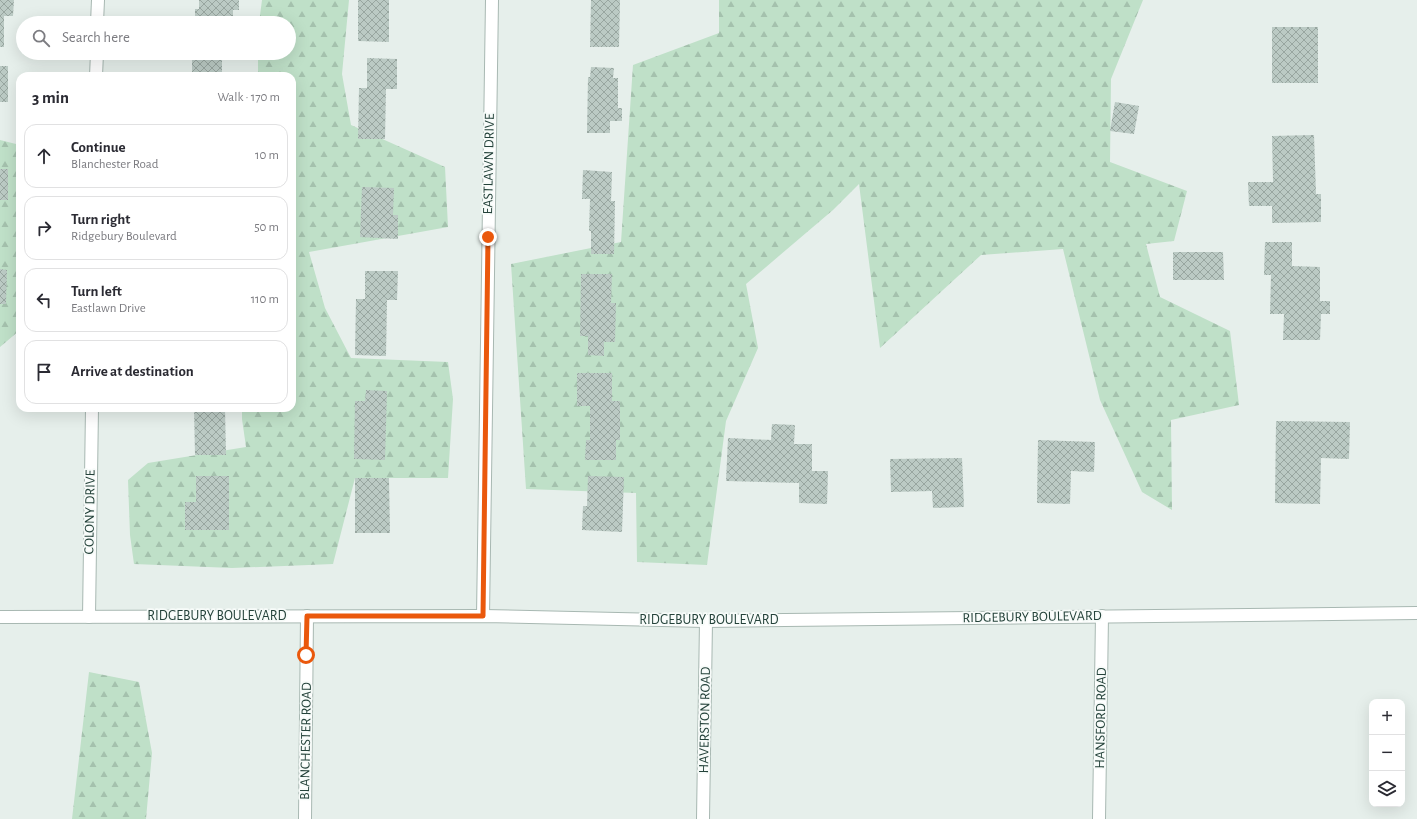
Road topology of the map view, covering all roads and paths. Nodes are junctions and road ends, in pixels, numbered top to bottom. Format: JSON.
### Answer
{"nodes":[{"id":1,"x":98,"y":0,"type":"edge"},
{"id":2,"x":492,"y":0,"type":"edge"},
{"id":3,"x":97,"y":16,"type":"edge"},
{"id":4,"x":97,"y":60,"type":"edge"},
{"id":5,"x":96,"y":72,"type":"edge"},
{"id":6,"x":92,"y":412,"type":"edge"},
{"id":7,"x":1417,"y":613,"type":"edge"},
{"id":8,"x":307,"y":616,"type":"junction"},
{"id":9,"x":483,"y":616,"type":"junction"},
{"id":10,"x":1102,"y":616,"type":"junction"},
{"id":11,"x":0,"y":617,"type":"edge"},
{"id":12,"x":89,"y":617,"type":"junction"},
{"id":13,"x":706,"y":621,"type":"junction"},
{"id":14,"x":305,"y":819,"type":"edge"},
{"id":15,"x":703,"y":819,"type":"edge"},
{"id":16,"x":1099,"y":819,"type":"edge"}],
"edges":[{"from":1,"to":3,"type":"street"},
{"from":2,"to":9,"type":"street","name":"EASTLAWN DRIVE"},
{"from":4,"to":5,"type":"street"},
{"from":6,"to":12,"type":"street","name":"COLONY DRIVE"},
{"from":7,"to":10,"type":"street","name":"RIDGEBURY BOULEVARD"},
{"from":8,"to":9,"type":"street","name":"RIDGEBURY BOULEVARD"},
{"from":8,"to":12,"type":"street","name":"RIDGEBURY BOULEVARD"},
{"from":8,"to":14,"type":"street","name":"BLANCHESTER ROAD"},
{"from":9,"to":13,"type":"street","name":"RIDGEBURY BOULEVARD"},
{"from":10,"to":13,"type":"street","name":"RIDGEBURY BOULEVARD"},
{"from":10,"to":16,"type":"street","name":"HANSFORD ROAD"},
{"from":11,"to":12,"type":"street","name":"RIDGEBURY BOULEVARD"},
{"from":13,"to":15,"type":"street","name":"HAVERSTON ROAD"}]}
